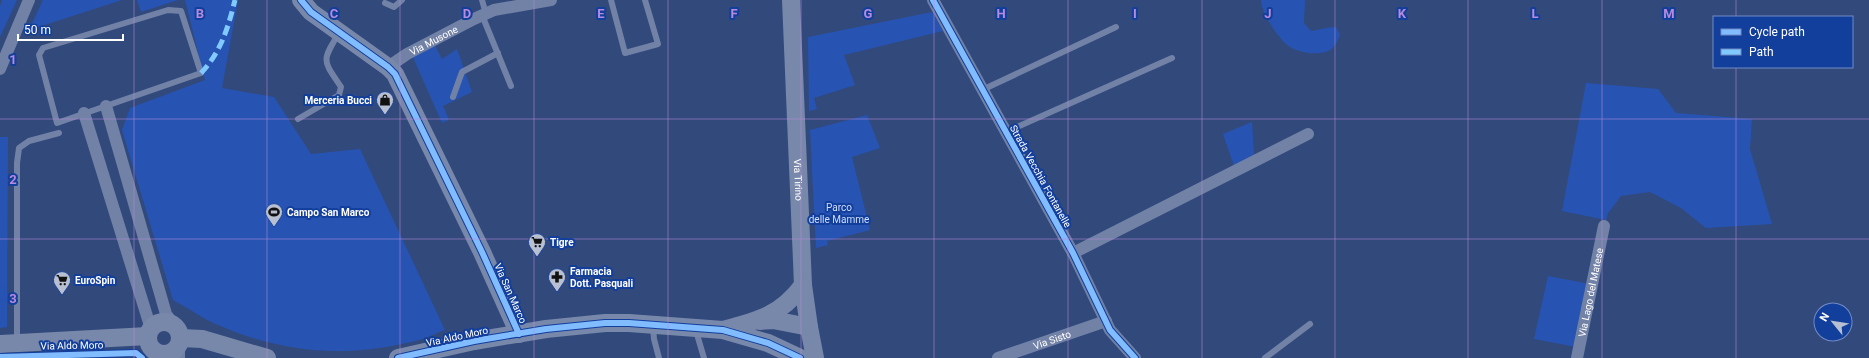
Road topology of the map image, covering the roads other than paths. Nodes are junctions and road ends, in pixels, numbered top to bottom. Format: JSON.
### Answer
{"nodes":[{"id":1,"x":29,"y":0,"type":"edge"},
{"id":2,"x":301,"y":0,"type":"edge"},
{"id":3,"x":402,"y":0,"type":"edge"},
{"id":4,"x":482,"y":0,"type":"edge"},
{"id":5,"x":551,"y":0,"type":"edge"},
{"id":6,"x":611,"y":0,"type":"edge"},
{"id":7,"x":645,"y":0,"type":"edge"},
{"id":8,"x":791,"y":0,"type":"edge"},
{"id":9,"x":933,"y":0,"type":"edge"},
{"id":10,"x":524,"y":2,"type":"edge"},
{"id":11,"x":385,"y":3,"type":"dead end"},
{"id":12,"x":484,"y":15,"type":"junction"},
{"id":13,"x":1116,"y":27,"type":"dead end"},
{"id":14,"x":339,"y":32,"type":"junction"},
{"id":15,"x":498,"y":53,"type":"junction"},
{"id":16,"x":1172,"y":58,"type":"dead end"},
{"id":17,"x":388,"y":67,"type":"junction"},
{"id":18,"x":0,"y":68,"type":"edge"},
{"id":19,"x":512,"y":86,"type":"dead end"},
{"id":20,"x":982,"y":90,"type":"junction"},
{"id":21,"x":453,"y":97,"type":"dead end"},
{"id":22,"x":106,"y":106,"type":"junction"},
{"id":23,"x":84,"y":113,"type":"junction"},
{"id":24,"x":298,"y":119,"type":"dead end"},
{"id":25,"x":1005,"y":132,"type":"junction"},
{"id":26,"x":59,"y":133,"type":"dead end"},
{"id":27,"x":1308,"y":134,"type":"dead end"},
{"id":28,"x":1604,"y":226,"type":"dead end"},
{"id":29,"x":1073,"y":253,"type":"junction"},
{"id":30,"x":803,"y":285,"type":"junction"},
{"id":31,"x":758,"y":321,"type":"junction"},
{"id":32,"x":1106,"y":321,"type":"junction"},
{"id":33,"x":1310,"y":324,"type":"dead end"},
{"id":34,"x":653,"y":325,"type":"junction"},
{"id":35,"x":809,"y":327,"type":"junction"},
{"id":36,"x":696,"y":329,"type":"junction"},
{"id":37,"x":723,"y":330,"type":"junction"},
{"id":38,"x":150,"y":332,"type":"junction"},
{"id":39,"x":519,"y":334,"type":"junction"},
{"id":40,"x":178,"y":342,"type":"edge"},
{"id":41,"x":768,"y":343,"type":"junction"},
{"id":42,"x":9,"y":344,"type":"edge"},
{"id":43,"x":430,"y":355,"type":"edge"},
{"id":44,"x":159,"y":356,"type":"edge"},
{"id":45,"x":262,"y":357,"type":"edge"},
{"id":46,"x":398,"y":358,"type":"edge"},
{"id":47,"x":659,"y":358,"type":"edge"},
{"id":48,"x":704,"y":358,"type":"edge"},
{"id":49,"x":800,"y":358,"type":"edge"},
{"id":50,"x":815,"y":358,"type":"edge"},
{"id":51,"x":998,"y":358,"type":"edge"},
{"id":52,"x":1135,"y":358,"type":"edge"},
{"id":53,"x":1265,"y":358,"type":"edge"},
{"id":54,"x":1577,"y":358,"type":"edge"}],
"edges":[{"from":1,"to":18,"type":"street"},
{"from":2,"to":14,"type":"street","name":"Via San Marco"},
{"from":3,"to":11,"type":"lane"},
{"from":4,"to":12,"type":"lane"},
{"from":5,"to":10,"type":"street","name":"Via Musone"},
{"from":6,"to":7,"type":"lane"},
{"from":8,"to":30,"type":"street","name":"Via Tirino"},
{"from":9,"to":20,"type":"street","name":"Strada Vecchia Fontanelle"},
{"from":10,"to":12,"type":"street","name":"Via Musone"},
{"from":12,"to":15,"type":"lane"},
{"from":12,"to":17,"type":"street","name":"Via Musone"},
{"from":13,"to":20,"type":"lane"},
{"from":14,"to":17,"type":"street","name":"Via San Marco"},
{"from":14,"to":24,"type":"lane"},
{"from":15,"to":19,"type":"lane"},
{"from":15,"to":21,"type":"lane"},
{"from":16,"to":25,"type":"lane"},
{"from":17,"to":39,"type":"street","name":"Via San Marco"},
{"from":20,"to":25,"type":"street","name":"Strada Vecchia Fontanelle"},
{"from":22,"to":23,"type":"lane"},
{"from":22,"to":23,"type":"lane"},
{"from":22,"to":40,"type":"street"},
{"from":23,"to":38,"type":"street"},
{"from":25,"to":29,"type":"street","name":"Strada Vecchia Fontanelle"},
{"from":26,"to":42,"type":"lane"},
{"from":27,"to":29,"type":"street"},
{"from":28,"to":54,"type":"street","name":"Via Lago del Matese"},
{"from":29,"to":32,"type":"street","name":"Strada Vecchia Fontanelle"},
{"from":30,"to":31,"type":"street","name":"Via San Marco"},
{"from":30,"to":35,"type":"street","name":"Via Tirino"},
{"from":31,"to":35,"type":"street","name":"Via San Marco"},
{"from":31,"to":37,"type":"street","name":"Via San Marco"},
{"from":32,"to":51,"type":"street","name":"Via Sisto"},
{"from":32,"to":52,"type":"street","name":"Strada Vecchia Fontanelle"},
{"from":33,"to":53,"type":"lane"},
{"from":34,"to":36,"type":"street","name":"Via San Marco"},
{"from":34,"to":39,"type":"street","name":"Via San Marco"},
{"from":34,"to":47,"type":"lane"},
{"from":35,"to":41,"type":"street","name":"Via San Marco"},
{"from":35,"to":50,"type":"street","name":"Via Tirino"},
{"from":36,"to":37,"type":"street","name":"Via San Marco"},
{"from":36,"to":48,"type":"lane"},
{"from":37,"to":41,"type":"street","name":"Via San Marco"},
{"from":38,"to":40,"type":"street"},
{"from":38,"to":42,"type":"street","name":"Via Aldo Moro"},
{"from":38,"to":44,"type":"street"},
{"from":39,"to":43,"type":"street","name":"Via Aldo Moro"},
{"from":40,"to":44,"type":"street"},
{"from":40,"to":45,"type":"street"},
{"from":41,"to":49,"type":"street","name":"Via San Marco"},
{"from":43,"to":46,"type":"street","name":"Via Aldo Moro"}]}
